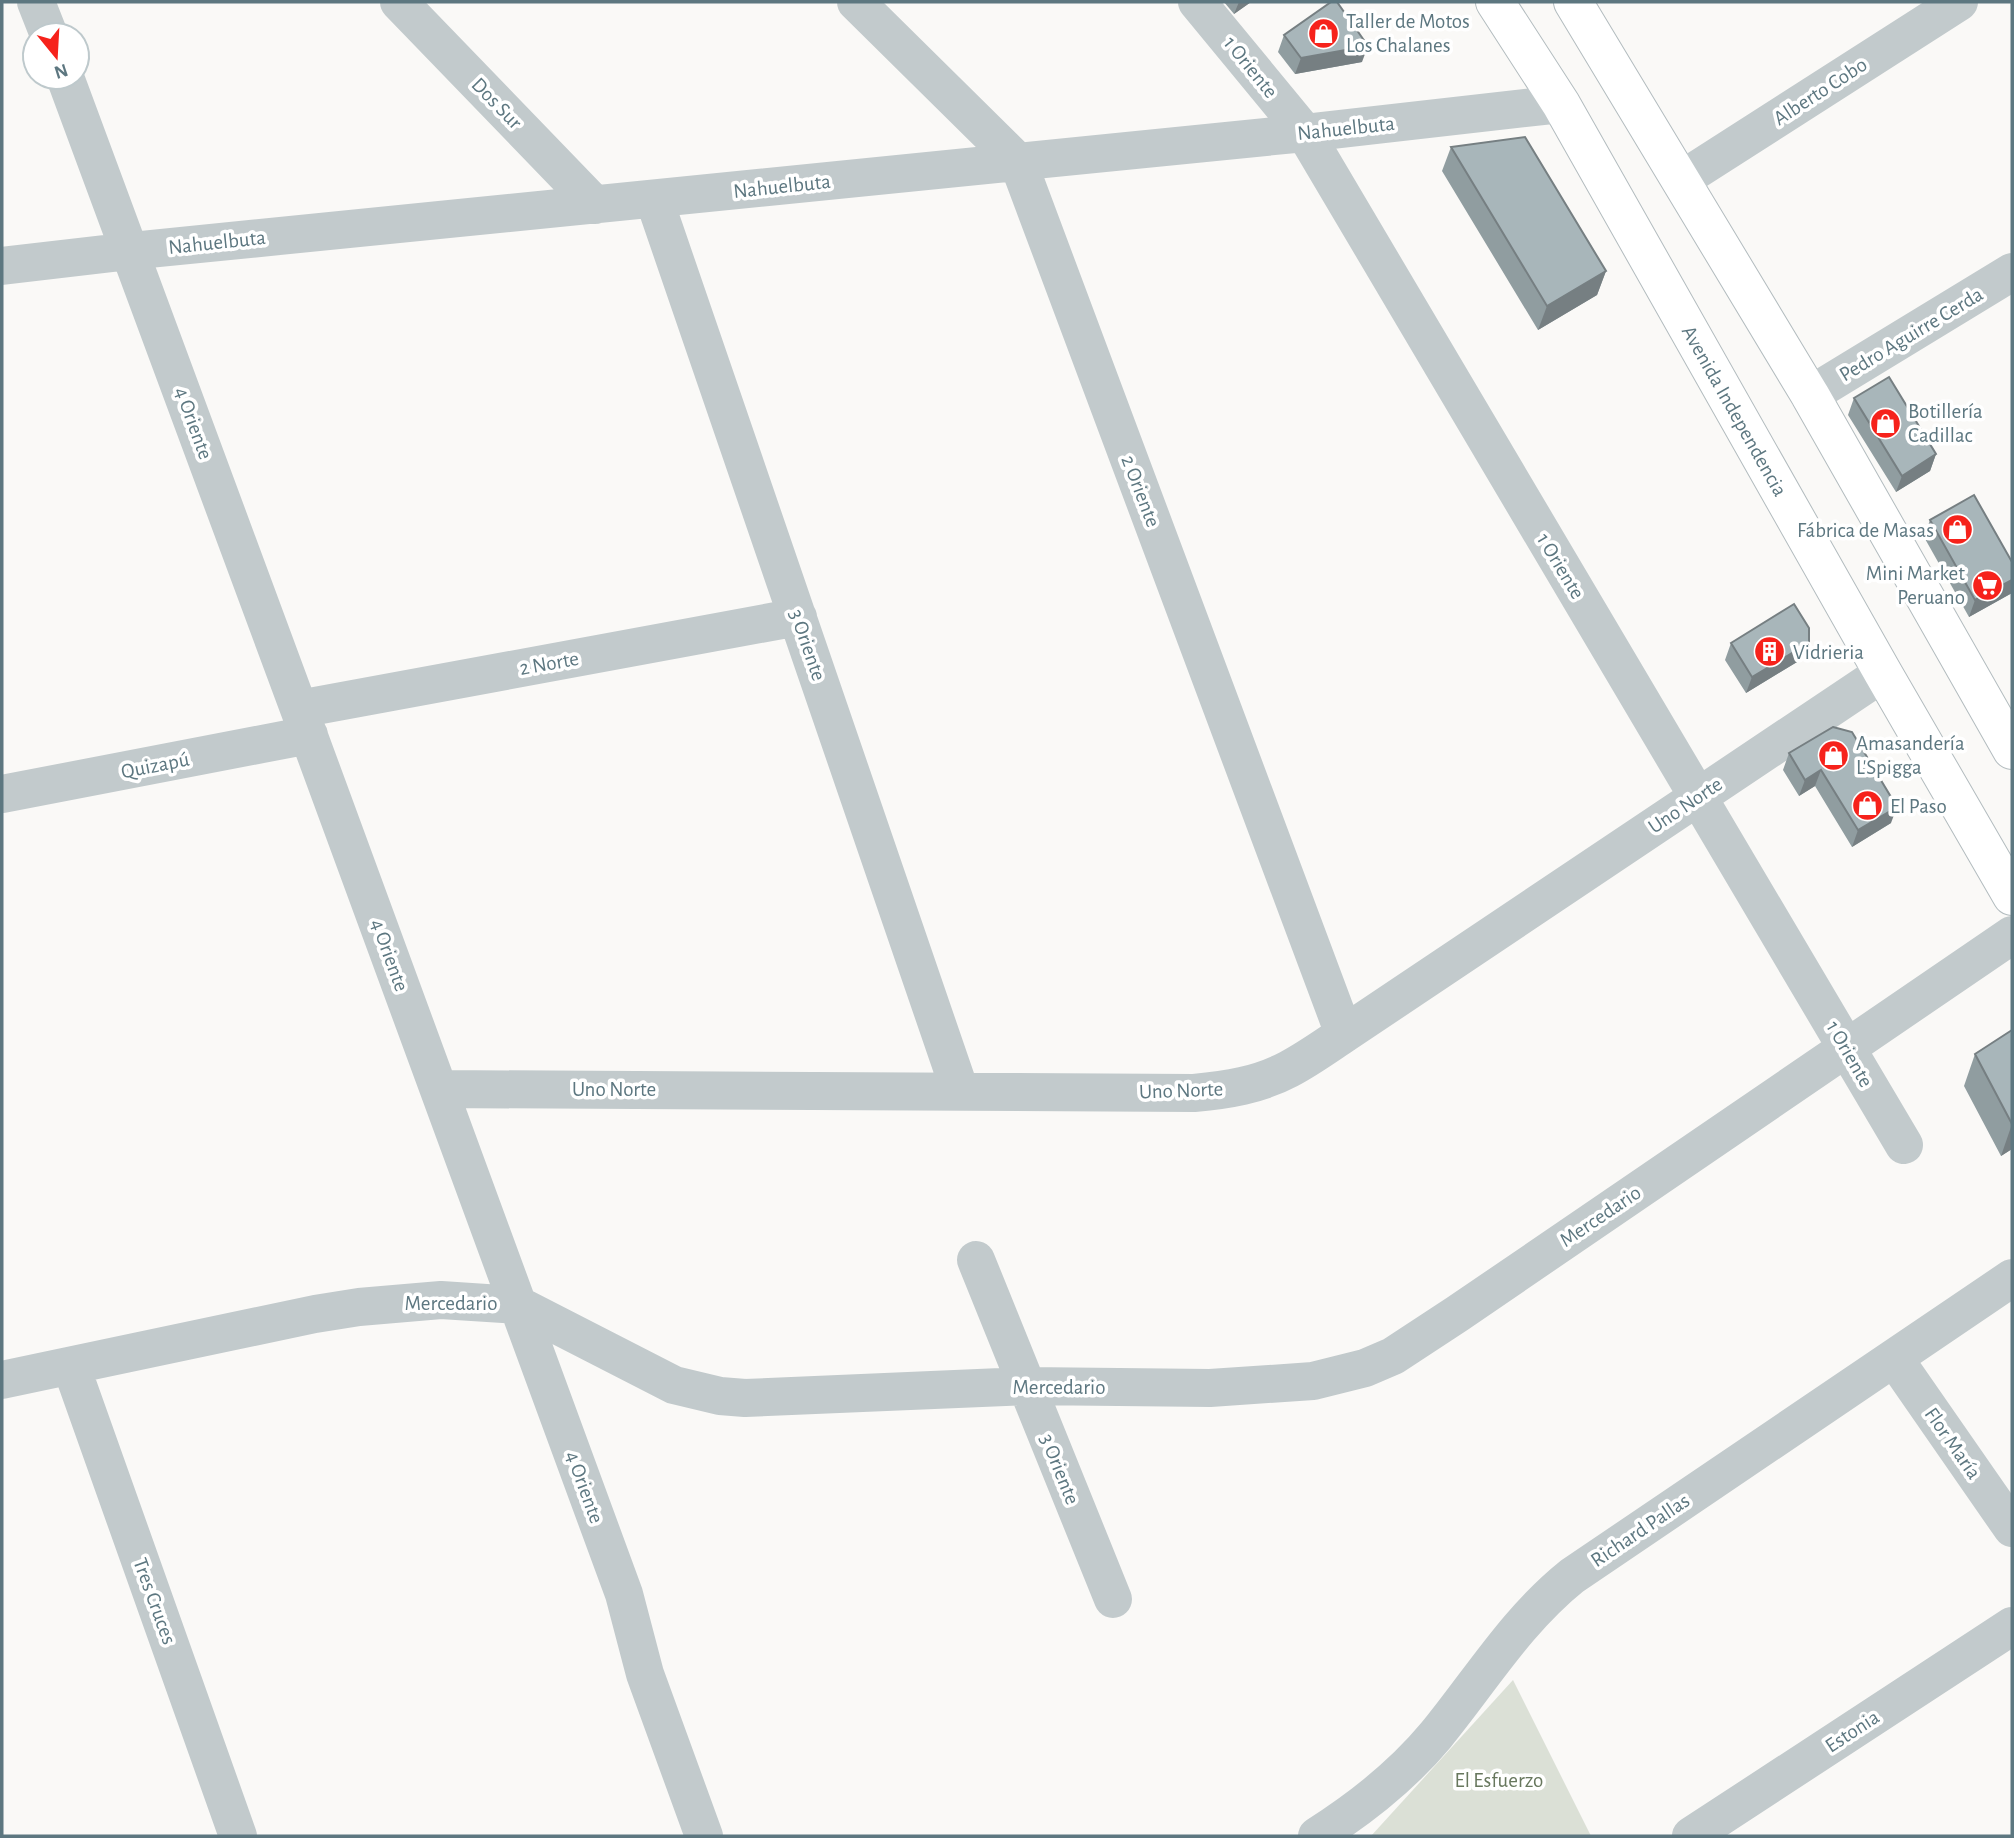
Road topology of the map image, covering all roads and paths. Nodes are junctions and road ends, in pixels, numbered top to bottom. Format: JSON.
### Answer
{"nodes":[{"id":1,"x":36,"y":2,"type":"edge"},
{"id":2,"x":398,"y":2,"type":"edge"},
{"id":3,"x":856,"y":2,"type":"edge"},
{"id":4,"x":1198,"y":2,"type":"edge"},
{"id":5,"x":1495,"y":2,"type":"edge"},
{"id":6,"x":1573,"y":2,"type":"edge"},
{"id":7,"x":1959,"y":2,"type":"edge"},
{"id":8,"x":43,"y":21,"type":"edge"},
{"id":9,"x":70,"y":91,"type":"edge"},
{"id":10,"x":1562,"y":104,"type":"junction"},
{"id":11,"x":1305,"y":133,"type":"junction"},
{"id":12,"x":1018,"y":162,"type":"junction"},
{"id":13,"x":1681,"y":180,"type":"junction"},
{"id":14,"x":654,"y":199,"type":"junction"},
{"id":15,"x":596,"y":205,"type":"junction"},
{"id":16,"x":130,"y":251,"type":"junction"},
{"id":17,"x":2,"y":266,"type":"edge"},
{"id":18,"x":2012,"y":272,"type":"edge"},
{"id":19,"x":1810,"y":396,"type":"junction"},
{"id":20,"x":798,"y":617,"type":"junction"},
{"id":21,"x":1883,"y":673,"type":"junction"},
{"id":22,"x":304,"y":722,"type":"junction"},
{"id":23,"x":2012,"y":750,"type":"edge"},
{"id":24,"x":2,"y":794,"type":"edge"},
{"id":25,"x":1698,"y":797,"type":"junction"},
{"id":26,"x":2012,"y":896,"type":"edge"},
{"id":27,"x":2012,"y":935,"type":"edge"},
{"id":28,"x":1344,"y":1034,"type":"junction"},
{"id":29,"x":1847,"y":1048,"type":"junction"},
{"id":30,"x":439,"y":1089,"type":"junction"},
{"id":31,"x":960,"y":1091,"type":"junction"},
{"id":32,"x":1904,"y":1145,"type":"dead end"},
{"id":33,"x":976,"y":1260,"type":"dead end"},
{"id":34,"x":2012,"y":1278,"type":"edge"},
{"id":35,"x":518,"y":1305,"type":"junction"},
{"id":36,"x":1894,"y":1358,"type":"junction"},
{"id":37,"x":71,"y":1366,"type":"junction"},
{"id":38,"x":2,"y":1380,"type":"edge"},
{"id":39,"x":1027,"y":1387,"type":"junction"},
{"id":40,"x":2012,"y":1528,"type":"edge"},
{"id":41,"x":1113,"y":1599,"type":"dead end"},
{"id":42,"x":2012,"y":1626,"type":"edge"},
{"id":43,"x":238,"y":1836,"type":"edge"},
{"id":44,"x":704,"y":1836,"type":"edge"},
{"id":45,"x":1317,"y":1836,"type":"edge"},
{"id":46,"x":1691,"y":1836,"type":"edge"}],
"edges":[{"from":1,"to":8,"type":"street"},
{"from":2,"to":15,"type":"street","name":"Dos Sur"},
{"from":3,"to":12,"type":"street","name":"2 Oriente"},
{"from":4,"to":11,"type":"street","name":"1 Oriente"},
{"from":5,"to":10,"type":"main road","name":"Avenida Independencia"},
{"from":6,"to":13,"type":"main road"},
{"from":7,"to":13,"type":"street","name":"Alberto Cobo"},
{"from":9,"to":16,"type":"street","name":"4 Oriente"},
{"from":10,"to":11,"type":"street","name":"Nahuelbuta"},
{"from":10,"to":21,"type":"main road","name":"Avenida Independencia"},
{"from":11,"to":12,"type":"street","name":"Nahuelbuta"},
{"from":11,"to":25,"type":"street","name":"1 Oriente"},
{"from":12,"to":14,"type":"street","name":"Nahuelbuta"},
{"from":12,"to":28,"type":"street","name":"2 Oriente"},
{"from":13,"to":19,"type":"main road"},
{"from":14,"to":15,"type":"street","name":"Nahuelbuta"},
{"from":14,"to":20,"type":"street","name":"3 Oriente"},
{"from":15,"to":16,"type":"street","name":"Nahuelbuta"},
{"from":16,"to":17,"type":"street","name":"Nahuelbuta"},
{"from":16,"to":22,"type":"street","name":"4 Oriente"},
{"from":18,"to":19,"type":"street","name":"Pedro Aguirre Cerda"},
{"from":19,"to":23,"type":"main road"},
{"from":20,"to":22,"type":"street","name":"2 Norte"},
{"from":20,"to":31,"type":"street","name":"3 Oriente"},
{"from":21,"to":25,"type":"street","name":"Uno Norte"},
{"from":21,"to":26,"type":"main road","name":"Avenida Independencia"},
{"from":22,"to":24,"type":"street","name":"Quizapú"},
{"from":22,"to":30,"type":"street","name":"4 Oriente"},
{"from":25,"to":28,"type":"street","name":"Uno Norte"},
{"from":25,"to":29,"type":"street","name":"1 Oriente"},
{"from":27,"to":29,"type":"street","name":"Mercedario"},
{"from":28,"to":31,"type":"street","name":"Uno Norte"},
{"from":29,"to":32,"type":"street","name":"1 Oriente"},
{"from":29,"to":39,"type":"street","name":"Mercedario"},
{"from":30,"to":31,"type":"street","name":"Uno Norte"},
{"from":30,"to":35,"type":"street","name":"4 Oriente"},
{"from":33,"to":39,"type":"street","name":"3 Oriente"},
{"from":34,"to":36,"type":"street","name":"Richard Pallas"},
{"from":35,"to":37,"type":"street","name":"Mercedario"},
{"from":35,"to":39,"type":"street","name":"Mercedario"},
{"from":35,"to":44,"type":"street","name":"4 Oriente"},
{"from":36,"to":40,"type":"street","name":"Flor María"},
{"from":36,"to":45,"type":"street","name":"Richard Pallas"},
{"from":37,"to":38,"type":"street","name":"Mercedario"},
{"from":37,"to":43,"type":"street","name":"Tres Cruces"},
{"from":39,"to":41,"type":"street","name":"3 Oriente"},
{"from":42,"to":46,"type":"street","name":"Estonia"}]}
